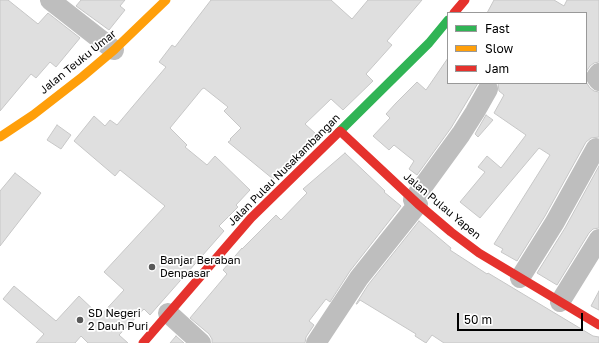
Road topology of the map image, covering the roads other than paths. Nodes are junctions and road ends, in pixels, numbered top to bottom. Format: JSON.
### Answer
{"nodes":[{"id":1,"x":50,"y":0,"type":"edge"},
{"id":2,"x":166,"y":0,"type":"edge"},
{"id":3,"x":465,"y":0,"type":"edge"},
{"id":4,"x":455,"y":12,"type":"edge"},
{"id":5,"x":447,"y":21,"type":"edge"},
{"id":6,"x":114,"y":50,"type":"junction"},
{"id":7,"x":599,"y":72,"type":"edge"},
{"id":8,"x":599,"y":81,"type":"edge"},
{"id":9,"x":488,"y":88,"type":"dead end"},
{"id":10,"x":340,"y":131,"type":"junction"},
{"id":11,"x":0,"y":137,"type":"edge"},
{"id":12,"x":599,"y":150,"type":"edge"},
{"id":13,"x":416,"y":202,"type":"junction"},
{"id":14,"x":599,"y":239,"type":"edge"},
{"id":15,"x":520,"y":278,"type":"junction"},
{"id":16,"x":560,"y":302,"type":"junction"},
{"id":17,"x":168,"y":313,"type":"junction"},
{"id":18,"x":599,"y":325,"type":"edge"},
{"id":19,"x":143,"y":343,"type":"edge"},
{"id":20,"x":201,"y":343,"type":"edge"},
{"id":21,"x":316,"y":343,"type":"edge"}],
"edges":[{"from":1,"to":6,"type":"street"},
{"from":2,"to":6,"type":"street","name":"Jalan Teuku Umar"},
{"from":3,"to":4,"type":"street"},
{"from":5,"to":10,"type":"street","name":"Jalan Pulau Nusakambangan"},
{"from":6,"to":11,"type":"street","name":"Jalan Teuku Umar"},
{"from":7,"to":8,"type":"street"},
{"from":9,"to":13,"type":"street"},
{"from":10,"to":13,"type":"street","name":"Jalan Pulau Yapen"},
{"from":10,"to":17,"type":"street","name":"Jalan Pulau Nusakambangan"},
{"from":12,"to":15,"type":"street"},
{"from":13,"to":15,"type":"street","name":"Jalan Pulau Yapen"},
{"from":13,"to":21,"type":"street"},
{"from":14,"to":16,"type":"street"},
{"from":15,"to":16,"type":"street","name":"Jalan Pulau Yapen"},
{"from":16,"to":18,"type":"street","name":"Jalan Pulau Yapen"},
{"from":17,"to":19,"type":"street","name":"Jalan Pulau Nusakambangan"},
{"from":17,"to":20,"type":"street"}]}
